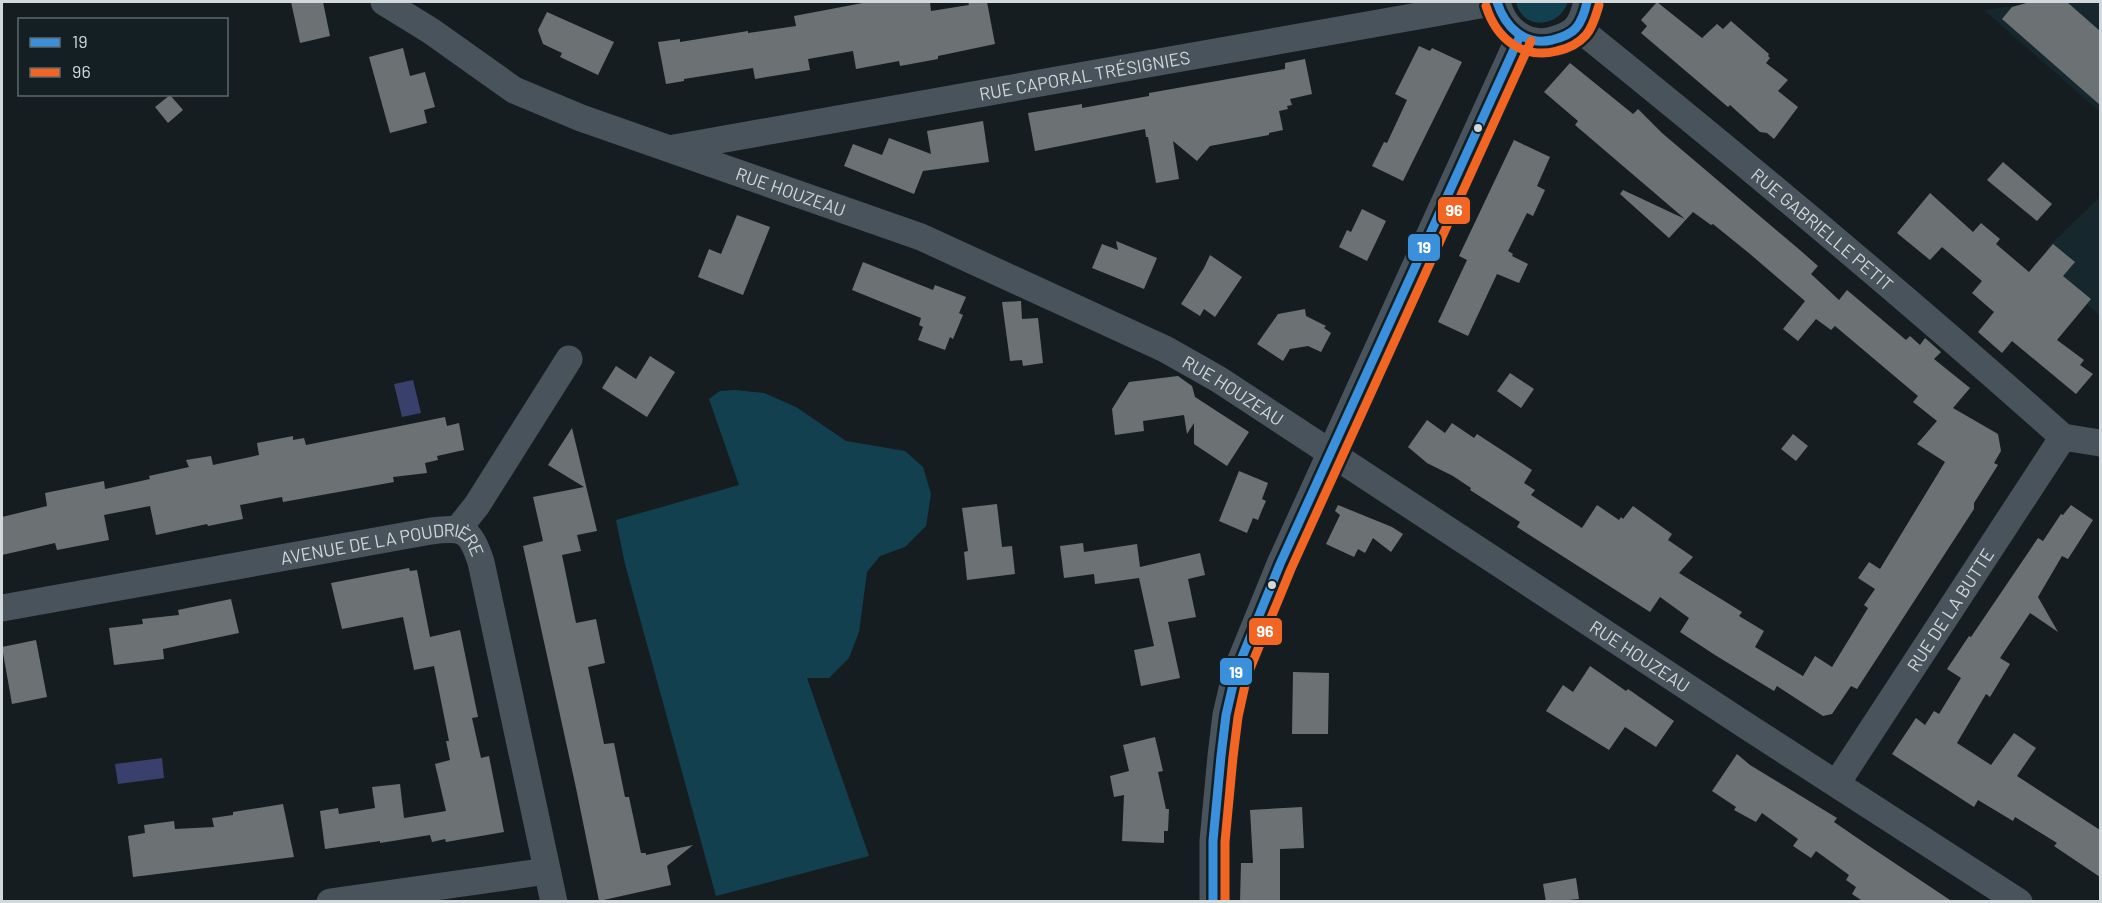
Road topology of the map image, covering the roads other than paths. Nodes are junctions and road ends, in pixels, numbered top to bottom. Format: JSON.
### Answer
{"nodes":[{"id":1,"x":384,"y":2,"type":"edge"},
{"id":2,"x":1497,"y":2,"type":"edge"},
{"id":3,"x":1587,"y":2,"type":"edge"},
{"id":4,"x":1577,"y":27,"type":"junction"},
{"id":5,"x":1520,"y":36,"type":"junction"},
{"id":6,"x":671,"y":148,"type":"junction"},
{"id":7,"x":568,"y":359,"type":"dead end"},
{"id":8,"x":2063,"y":437,"type":"junction"},
{"id":9,"x":2100,"y":442,"type":"edge"},
{"id":10,"x":1330,"y":454,"type":"junction"},
{"id":11,"x":458,"y":528,"type":"junction"},
{"id":12,"x":2,"y":608,"type":"edge"},
{"id":13,"x":1837,"y":783,"type":"junction"},
{"id":14,"x":547,"y":872,"type":"junction"},
{"id":15,"x":330,"y":902,"type":"edge"},
{"id":16,"x":554,"y":902,"type":"edge"},
{"id":17,"x":1213,"y":902,"type":"edge"},
{"id":18,"x":2019,"y":902,"type":"edge"}],
"edges":[{"from":1,"to":6,"type":"street","name":"RUE HOUZEAU"},
{"from":2,"to":5,"type":"street"},
{"from":2,"to":6,"type":"street","name":"RUE CAPORAL TRÉSIGNIES"},
{"from":3,"to":4,"type":"street"},
{"from":4,"to":5,"type":"street"},
{"from":4,"to":8,"type":"street","name":"RUE GABRIELLE PETIT"},
{"from":5,"to":10,"type":"street"},
{"from":6,"to":10,"type":"street","name":"RUE HOUZEAU"},
{"from":7,"to":11,"type":"street"},
{"from":8,"to":9,"type":"street"},
{"from":8,"to":13,"type":"street","name":"RUE DE LA BUTTE"},
{"from":10,"to":13,"type":"street","name":"RUE HOUZEAU"},
{"from":10,"to":17,"type":"street"},
{"from":11,"to":12,"type":"street","name":"AVENUE DE LA POUDRIÈRE"},
{"from":11,"to":14,"type":"street","name":"AVENUE DE LA POUDRIÈRE"},
{"from":13,"to":18,"type":"street","name":"RUE HOUZEAU"},
{"from":14,"to":15,"type":"street"},
{"from":14,"to":16,"type":"street","name":"AVENUE DE LA POUDRIÈRE"}]}
